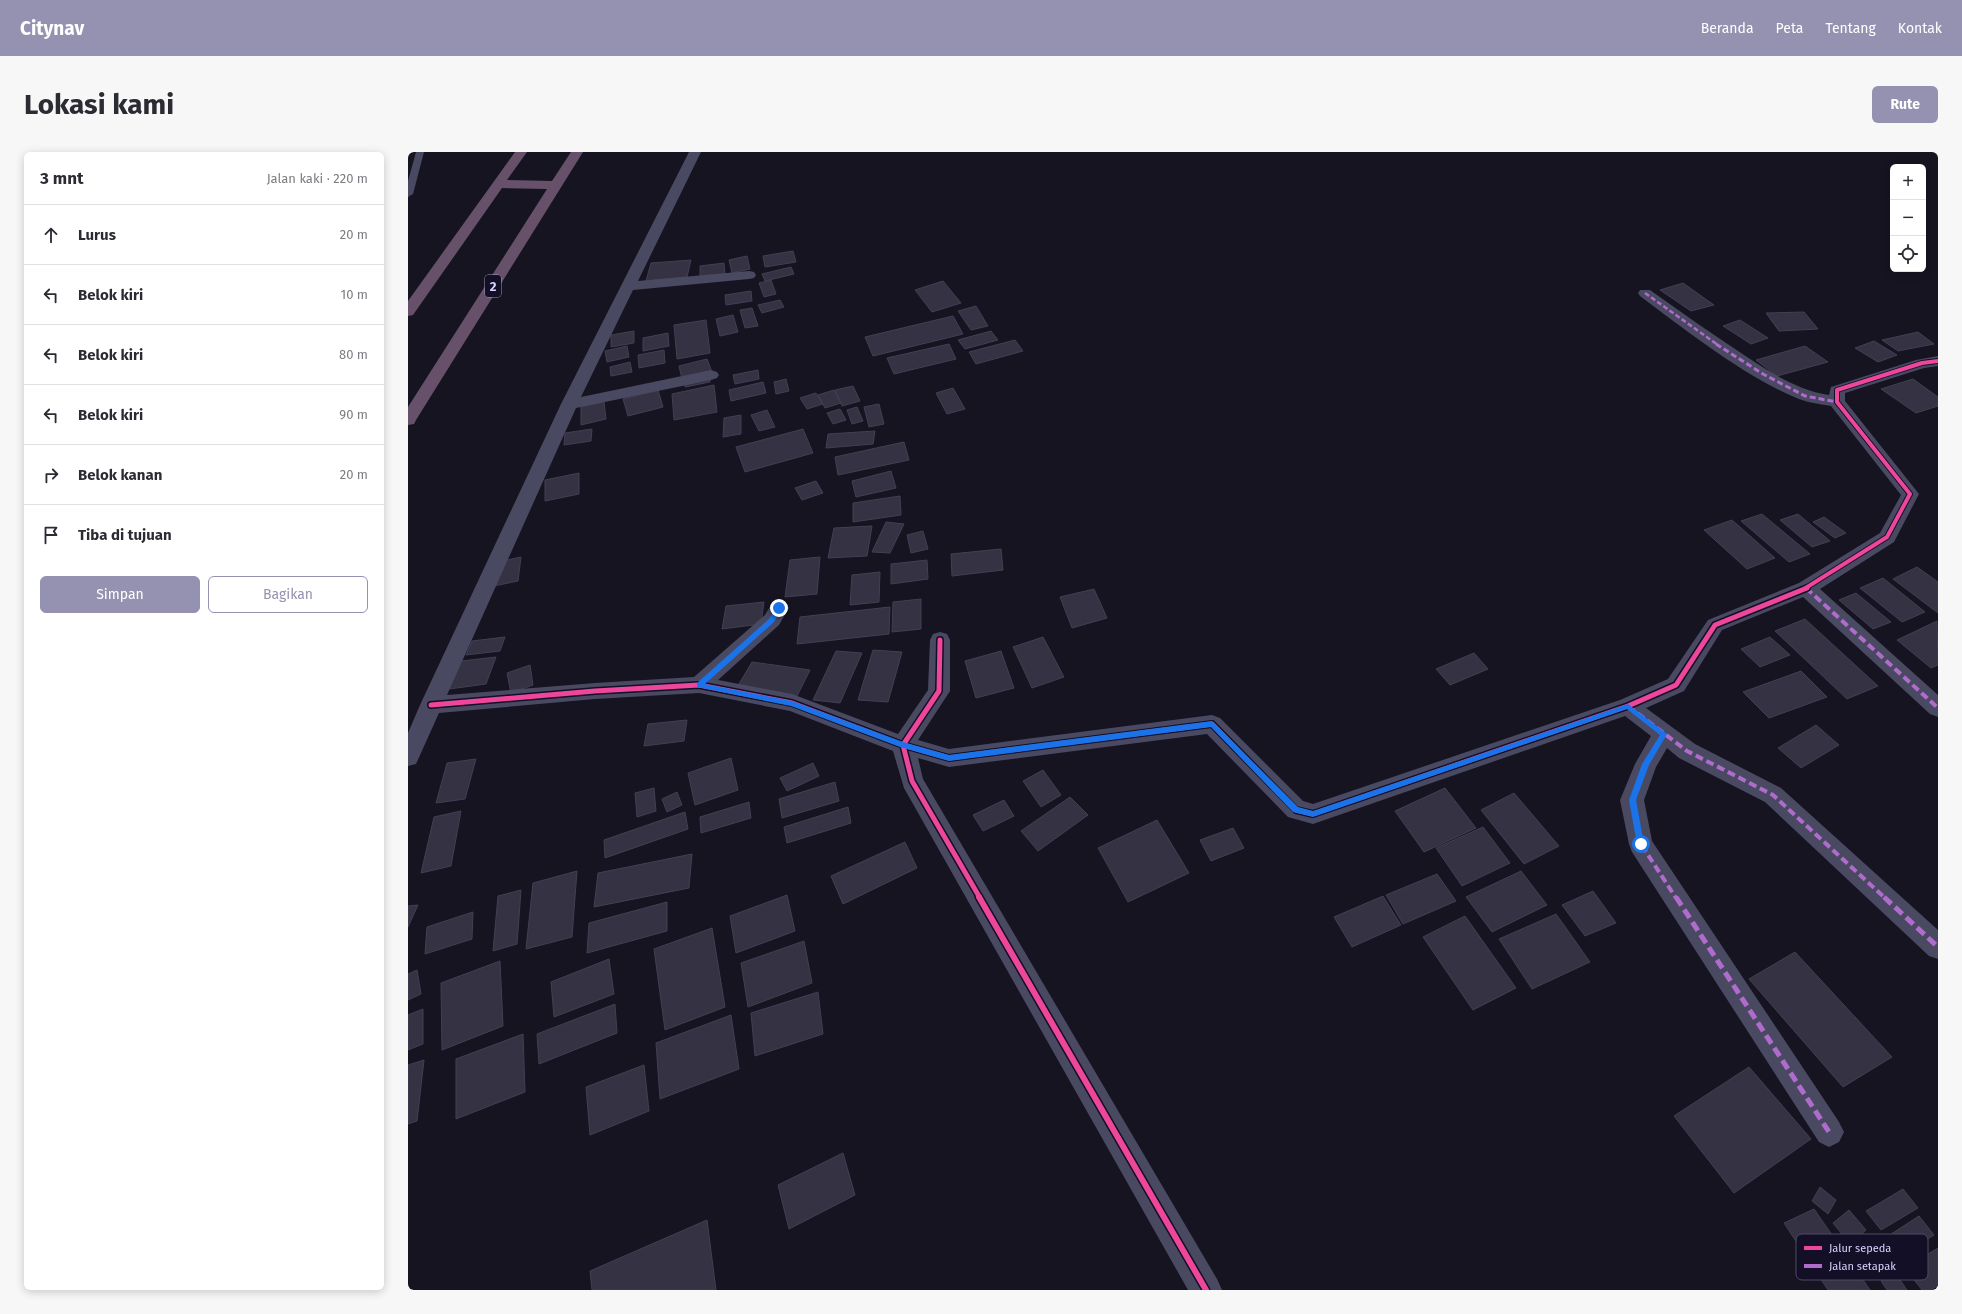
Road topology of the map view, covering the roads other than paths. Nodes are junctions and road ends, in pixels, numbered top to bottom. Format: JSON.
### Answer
{"nodes":[{"id":1,"x":420,"y":152,"type":"edge"},
{"id":2,"x":521,"y":152,"type":"edge"},
{"id":3,"x":578,"y":152,"type":"edge"},
{"id":4,"x":695,"y":152,"type":"edge"},
{"id":5,"x":498,"y":184,"type":"junction"},
{"id":6,"x":557,"y":185,"type":"junction"},
{"id":7,"x":408,"y":194,"type":"edge"},
{"id":8,"x":749,"y":275,"type":"dead end"},
{"id":9,"x":629,"y":286,"type":"junction"},
{"id":10,"x":1645,"y":293,"type":"dead end"},
{"id":11,"x":408,"y":312,"type":"edge"},
{"id":12,"x":1938,"y":360,"type":"edge"},
{"id":13,"x":712,"y":375,"type":"dead end"},
{"id":14,"x":1836,"y":402,"type":"junction"},
{"id":15,"x":569,"y":404,"type":"junction"},
{"id":16,"x":408,"y":420,"type":"edge"},
{"id":17,"x":1806,"y":588,"type":"junction"},
{"id":18,"x":779,"y":608,"type":"dead end"},
{"id":19,"x":940,"y":640,"type":"dead end"},
{"id":20,"x":699,"y":685,"type":"junction"},
{"id":21,"x":431,"y":705,"type":"junction"},
{"id":22,"x":1628,"y":706,"type":"junction"},
{"id":23,"x":1938,"y":708,"type":"edge"},
{"id":24,"x":1664,"y":734,"type":"junction"},
{"id":25,"x":903,"y":745,"type":"junction"},
{"id":26,"x":408,"y":757,"type":"edge"},
{"id":27,"x":1938,"y":947,"type":"edge"},
{"id":28,"x":1829,"y":1132,"type":"dead end"},
{"id":29,"x":1206,"y":1290,"type":"edge"}],
"edges":[{"from":1,"to":7,"type":"lane"},
{"from":2,"to":5,"type":"highway"},
{"from":3,"to":6,"type":"highway","number":"2"},
{"from":4,"to":9,"type":"street"},
{"from":5,"to":6,"type":"highway"},
{"from":5,"to":11,"type":"highway"},
{"from":6,"to":16,"type":"highway","number":"2"},
{"from":8,"to":9,"type":"street"},
{"from":9,"to":15,"type":"street"},
{"from":10,"to":14,"type":"street"},
{"from":12,"to":14,"type":"street"},
{"from":13,"to":15,"type":"street"},
{"from":14,"to":17,"type":"street"},
{"from":15,"to":21,"type":"street"},
{"from":17,"to":22,"type":"street"},
{"from":17,"to":23,"type":"street"},
{"from":18,"to":20,"type":"street"},
{"from":19,"to":25,"type":"street"},
{"from":20,"to":21,"type":"street"},
{"from":20,"to":25,"type":"street"},
{"from":21,"to":26,"type":"street"},
{"from":22,"to":24,"type":"street"},
{"from":22,"to":25,"type":"street"},
{"from":24,"to":27,"type":"street"},
{"from":24,"to":28,"type":"street"},
{"from":25,"to":29,"type":"street"}]}
